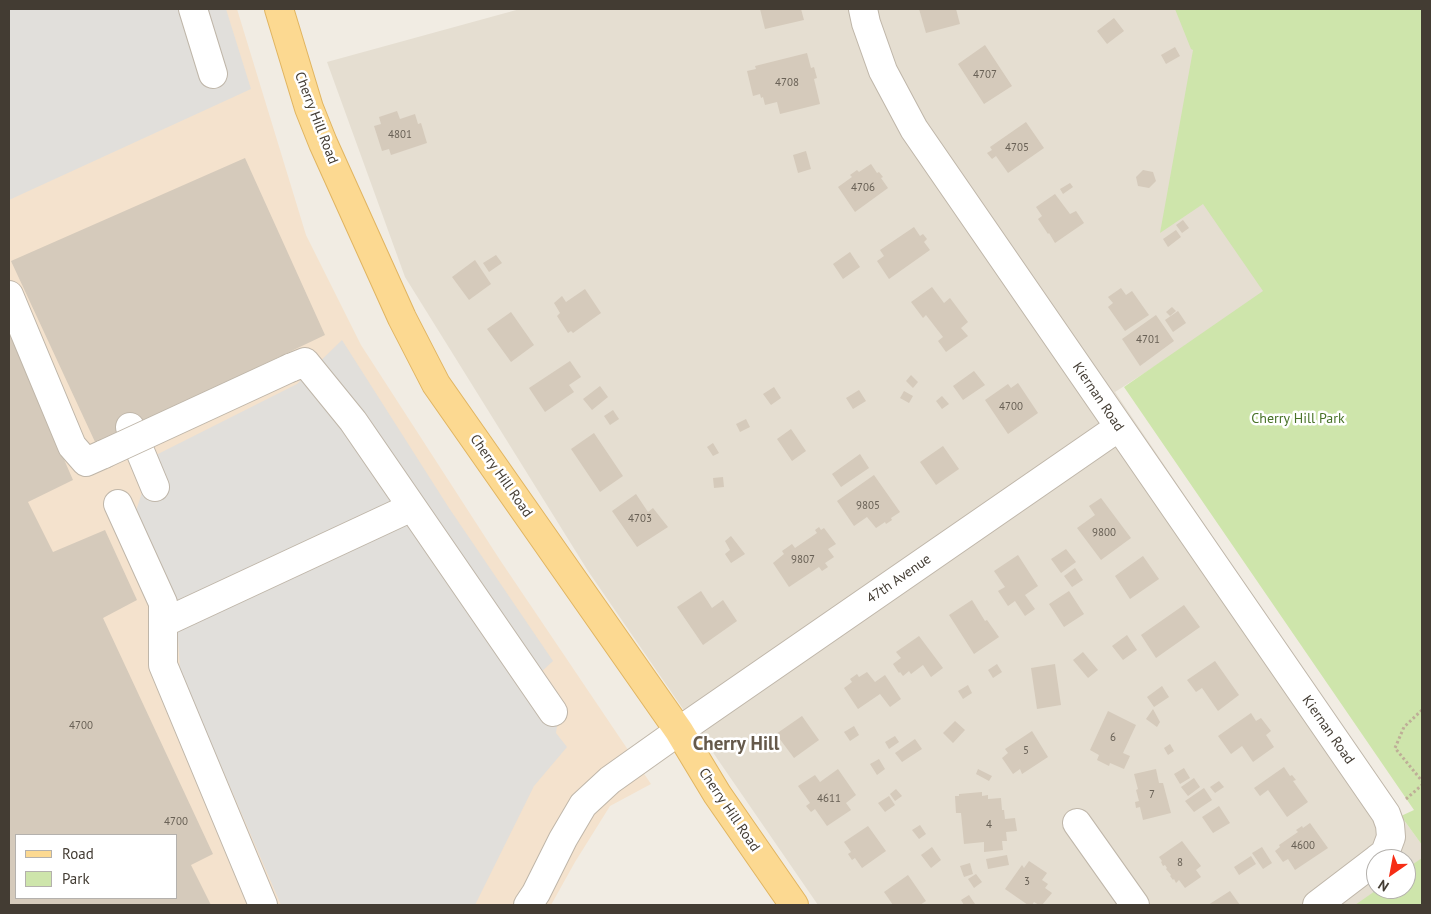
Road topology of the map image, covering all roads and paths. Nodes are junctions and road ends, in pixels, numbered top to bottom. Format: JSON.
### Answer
{"nodes":[{"id":1,"x":194,"y":9,"type":"edge"},
{"id":2,"x":279,"y":9,"type":"edge"},
{"id":3,"x":863,"y":9,"type":"edge"},
{"id":4,"x":213,"y":74,"type":"dead end"},
{"id":5,"x":9,"y":295,"type":"edge"},
{"id":6,"x":1119,"y":427,"type":"junction"},
{"id":7,"x":130,"y":428,"type":"dead end"},
{"id":8,"x":155,"y":487,"type":"dead end"},
{"id":9,"x":118,"y":504,"type":"dead end"},
{"id":10,"x":412,"y":507,"type":"junction"},
{"id":11,"x":163,"y":623,"type":"junction"},
{"id":12,"x":1422,"y":710,"type":"edge"},
{"id":13,"x":553,"y":712,"type":"dead end"},
{"id":14,"x":679,"y":731,"type":"junction"},
{"id":15,"x":1422,"y":781,"type":"edge"},
{"id":16,"x":1077,"y":823,"type":"dead end"},
{"id":17,"x":1386,"y":849,"type":"edge"},
{"id":18,"x":1366,"y":868,"type":"edge"},
{"id":19,"x":263,"y":905,"type":"edge"},
{"id":20,"x":528,"y":905,"type":"edge"},
{"id":21,"x":794,"y":905,"type":"edge"},
{"id":22,"x":1135,"y":905,"type":"edge"},
{"id":23,"x":1318,"y":905,"type":"edge"}],
"edges":[{"from":1,"to":4,"type":"street"},
{"from":2,"to":14,"type":"main road","name":"Cherry Hill Road"},
{"from":3,"to":6,"type":"street","name":"Kiernan Road"},
{"from":5,"to":10,"type":"street","bridge":true},
{"from":6,"to":14,"type":"street","name":"47th Avenue"},
{"from":6,"to":17,"type":"street","name":"Kiernan Road"},
{"from":7,"to":8,"type":"street"},
{"from":9,"to":11,"type":"street"},
{"from":10,"to":11,"type":"street"},
{"from":10,"to":13,"type":"street"},
{"from":11,"to":19,"type":"street"},
{"from":12,"to":15,"type":"path"},
{"from":14,"to":20,"type":"street","name":"47th Avenue"},
{"from":14,"to":21,"type":"main road","name":"Cherry Hill Road"},
{"from":16,"to":22,"type":"street"},
{"from":18,"to":23,"type":"street","name":"Kiernan Road"}]}
